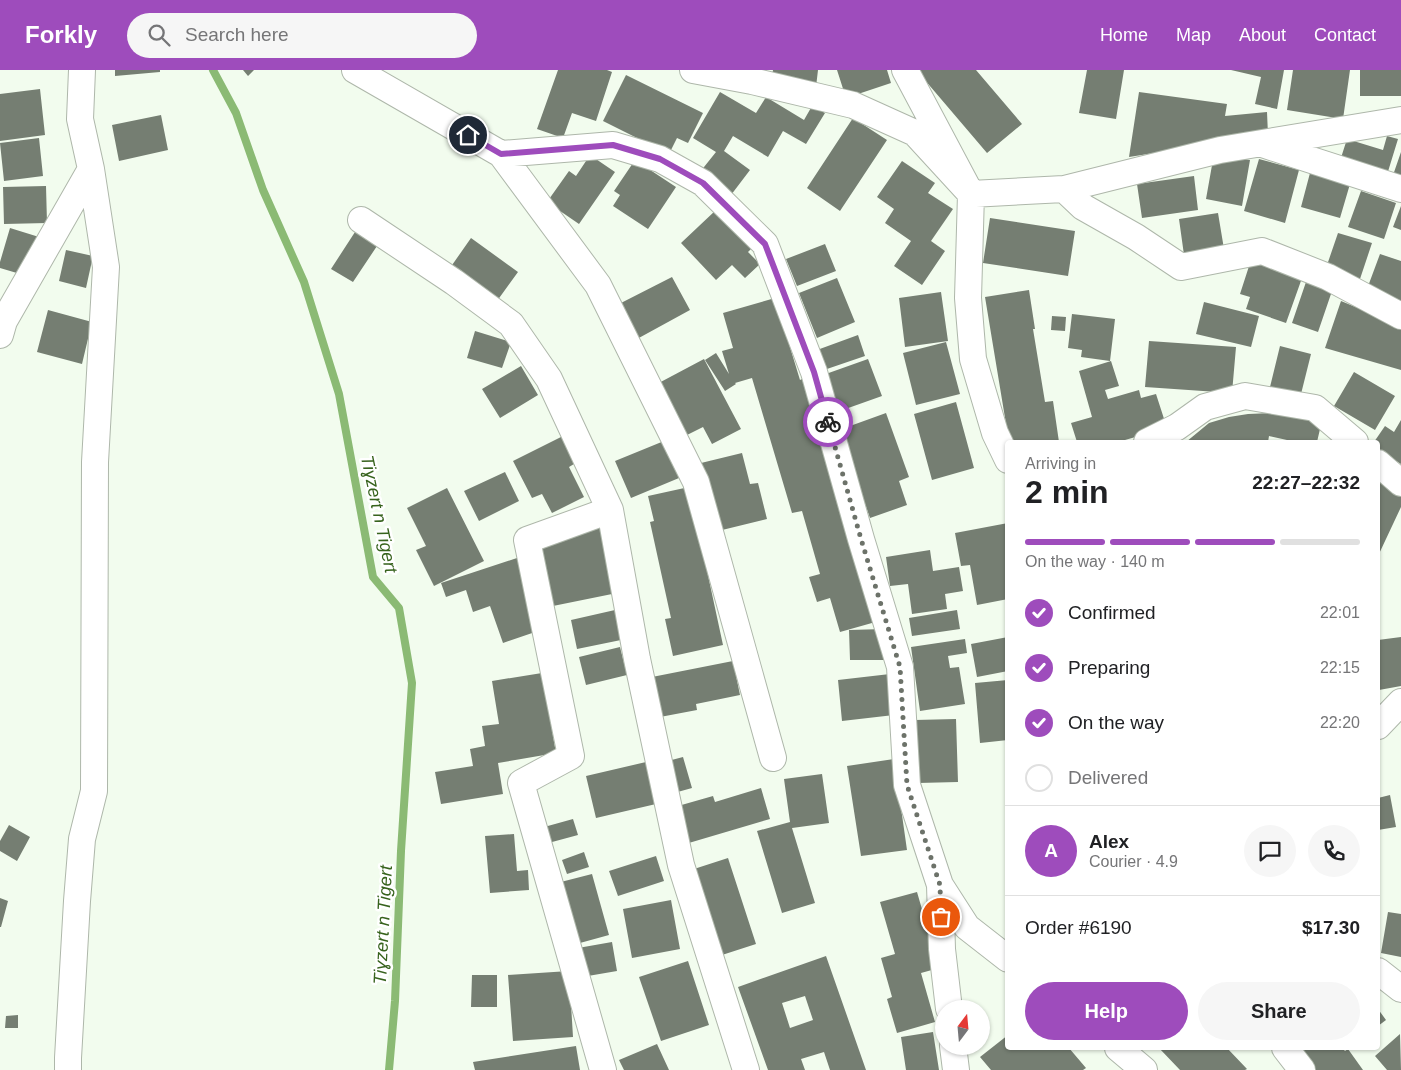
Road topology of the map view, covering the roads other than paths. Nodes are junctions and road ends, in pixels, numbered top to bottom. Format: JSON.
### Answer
{"nodes":[{"id":1,"x":82,"y":70,"type":"edge"},
{"id":2,"x":355,"y":70,"type":"edge"},
{"id":3,"x":693,"y":70,"type":"edge"},
{"id":4,"x":905,"y":70,"type":"edge"},
{"id":5,"x":1401,"y":120,"type":"edge"},
{"id":6,"x":1259,"y":143,"type":"junction"},
{"id":7,"x":501,"y":154,"type":"junction"},
{"id":8,"x":91,"y":169,"type":"junction"},
{"id":9,"x":1064,"y":188,"type":"junction"},
{"id":10,"x":1401,"y":188,"type":"edge"},
{"id":11,"x":971,"y":194,"type":"junction"},
{"id":12,"x":361,"y":220,"type":"dead end"},
{"id":13,"x":1401,"y":316,"type":"edge"},
{"id":14,"x":1,"y":320,"type":"edge"},
{"id":15,"x":1151,"y":440,"type":"edge"},
{"id":16,"x":1353,"y":440,"type":"edge"},
{"id":17,"x":1005,"y":454,"type":"edge"},
{"id":18,"x":1380,"y":465,"type":"edge"},
{"id":19,"x":1401,"y":483,"type":"edge"},
{"id":20,"x":610,"y":510,"type":"junction"},
{"id":21,"x":1401,"y":702,"type":"edge"},
{"id":22,"x":1380,"y":724,"type":"edge"},
{"id":23,"x":774,"y":758,"type":"dead end"},
{"id":24,"x":940,"y":885,"type":"junction"},
{"id":25,"x":1005,"y":957,"type":"edge"},
{"id":26,"x":1380,"y":973,"type":"edge"},
{"id":27,"x":1401,"y":989,"type":"edge"},
{"id":28,"x":948,"y":1000,"type":"edge"},
{"id":29,"x":1120,"y":1050,"type":"edge"},
{"id":30,"x":1287,"y":1050,"type":"edge"},
{"id":31,"x":954,"y":1055,"type":"edge"},
{"id":32,"x":68,"y":1070,"type":"edge"},
{"id":33,"x":603,"y":1070,"type":"edge"},
{"id":34,"x":746,"y":1070,"type":"edge"},
{"id":35,"x":956,"y":1070,"type":"edge"},
{"id":36,"x":1144,"y":1070,"type":"edge"},
{"id":37,"x":1302,"y":1070,"type":"edge"}],
"edges":[{"from":1,"to":8,"type":"street"},
{"from":2,"to":7,"type":"street"},
{"from":3,"to":11,"type":"street"},
{"from":4,"to":11,"type":"street"},
{"from":5,"to":6,"type":"street"},
{"from":6,"to":9,"type":"street"},
{"from":6,"to":10,"type":"street"},
{"from":7,"to":23,"type":"street"},
{"from":7,"to":24,"type":"street"},
{"from":8,"to":14,"type":"street"},
{"from":8,"to":32,"type":"street"},
{"from":9,"to":11,"type":"street"},
{"from":9,"to":13,"type":"street"},
{"from":11,"to":17,"type":"street"},
{"from":12,"to":20,"type":"street"},
{"from":15,"to":16,"type":"street"},
{"from":18,"to":19,"type":"street"},
{"from":20,"to":33,"type":"street"},
{"from":20,"to":34,"type":"street"},
{"from":21,"to":22,"type":"street"},
{"from":24,"to":25,"type":"street"},
{"from":24,"to":28,"type":"street"},
{"from":26,"to":27,"type":"street"},
{"from":29,"to":36,"type":"street"},
{"from":30,"to":37,"type":"street"},
{"from":31,"to":35,"type":"street"}]}
